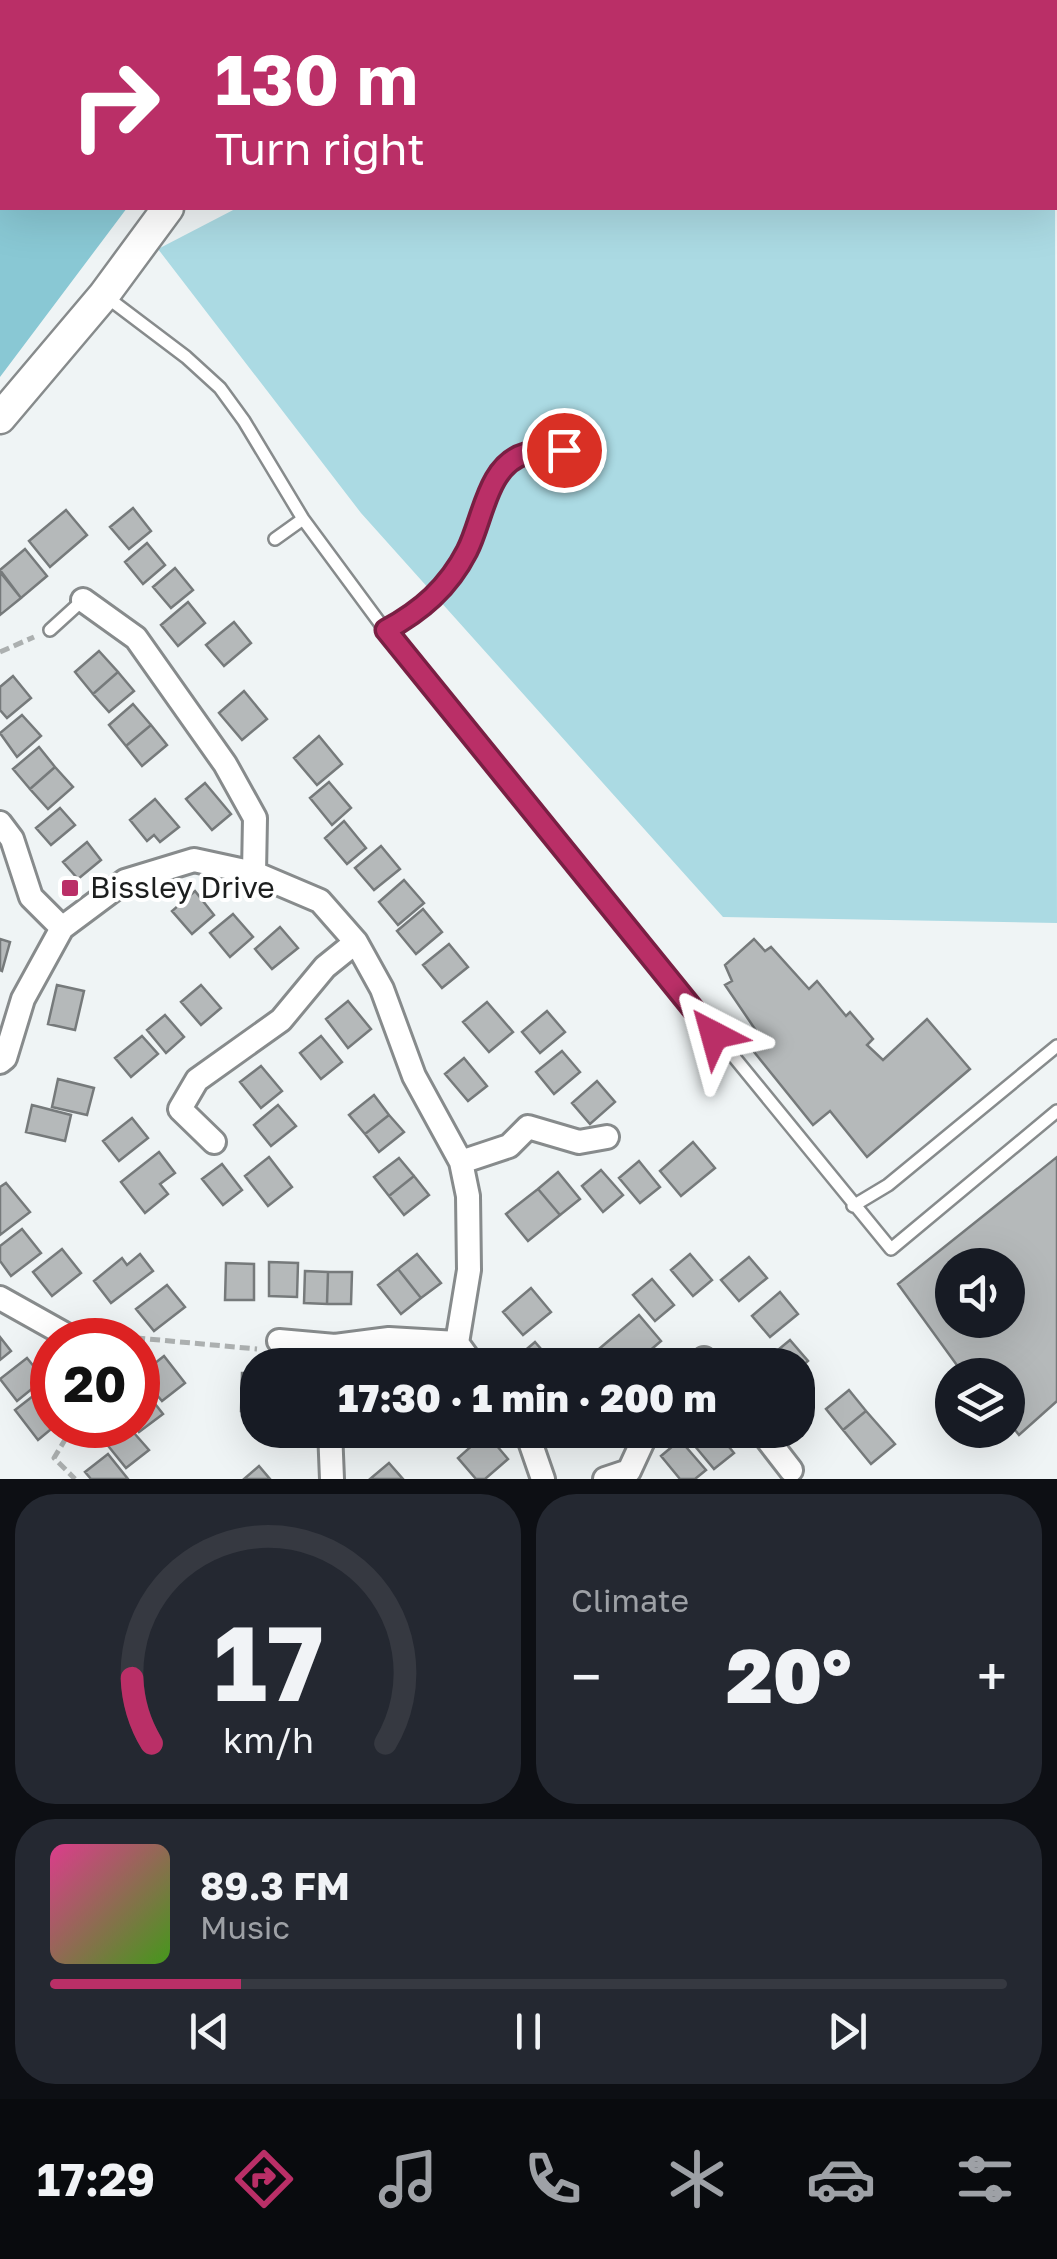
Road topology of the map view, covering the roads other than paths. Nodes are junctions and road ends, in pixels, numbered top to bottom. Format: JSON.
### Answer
{"nodes":[{"id":1,"x":167,"y":210,"type":"edge"},
{"id":2,"x":104,"y":296,"type":"junction"},
{"id":3,"x":0,"y":418,"type":"edge"},
{"id":4,"x":564,"y":450,"type":"dead end"},
{"id":5,"x":303,"y":519,"type":"junction"},
{"id":6,"x":274,"y":539,"type":"dead end"},
{"id":7,"x":84,"y":600,"type":"joint"},
{"id":8,"x":50,"y":630,"type":"road end"},
{"id":9,"x":386,"y":630,"type":"junction"},
{"id":10,"x":0,"y":823,"type":"edge"},
{"id":11,"x":254,"y":872,"type":"junction"},
{"id":12,"x":62,"y":928,"type":"junction"},
{"id":13,"x":356,"y":942,"type":"junction"},
{"id":14,"x":1057,"y":1046,"type":"edge"},
{"id":15,"x":0,"y":1062,"type":"edge"},
{"id":16,"x":1057,"y":1112,"type":"edge"},
{"id":17,"x":606,"y":1137,"type":"dead end"},
{"id":18,"x":214,"y":1142,"type":"dead end"},
{"id":19,"x":461,"y":1162,"type":"junction"},
{"id":20,"x":853,"y":1206,"type":"junction"},
{"id":21,"x":0,"y":1298,"type":"edge"},
{"id":22,"x":36,"y":1318,"type":"edge"},
{"id":23,"x":279,"y":1341,"type":"road end"},
{"id":24,"x":457,"y":1342,"type":"junction"},
{"id":25,"x":305,"y":1348,"type":"edge"},
{"id":26,"x":358,"y":1348,"type":"edge"},
{"id":27,"x":461,"y":1348,"type":"edge"},
{"id":28,"x":331,"y":1448,"type":"edge"},
{"id":29,"x":532,"y":1448,"type":"edge"},
{"id":30,"x":640,"y":1448,"type":"edge"},
{"id":31,"x":774,"y":1448,"type":"edge"},
{"id":32,"x":792,"y":1470,"type":"dead end"},
{"id":33,"x":332,"y":1479,"type":"edge"},
{"id":34,"x":543,"y":1479,"type":"edge"},
{"id":35,"x":606,"y":1479,"type":"edge"}],
"edges":[{"from":1,"to":2,"type":"street"},
{"from":2,"to":3,"type":"street"},
{"from":2,"to":5,"type":"lane"},
{"from":4,"to":9,"type":"lane"},
{"from":5,"to":6,"type":"lane"},
{"from":5,"to":9,"type":"lane"},
{"from":7,"to":8,"type":"lane"},
{"from":7,"to":11,"type":"street"},
{"from":9,"to":20,"type":"lane"},
{"from":10,"to":12,"type":"street"},
{"from":11,"to":12,"type":"street"},
{"from":11,"to":13,"type":"street"},
{"from":12,"to":15,"type":"street"},
{"from":13,"to":18,"type":"street"},
{"from":13,"to":19,"type":"street"},
{"from":14,"to":20,"type":"lane"},
{"from":16,"to":20,"type":"lane"},
{"from":17,"to":19,"type":"street"},
{"from":19,"to":24,"type":"street"},
{"from":21,"to":22,"type":"street"},
{"from":23,"to":25,"type":"street"},
{"from":24,"to":26,"type":"street"},
{"from":24,"to":27,"type":"street"},
{"from":28,"to":33,"type":"street"},
{"from":29,"to":34,"type":"street"},
{"from":30,"to":35,"type":"street"},
{"from":31,"to":32,"type":"street"}]}
